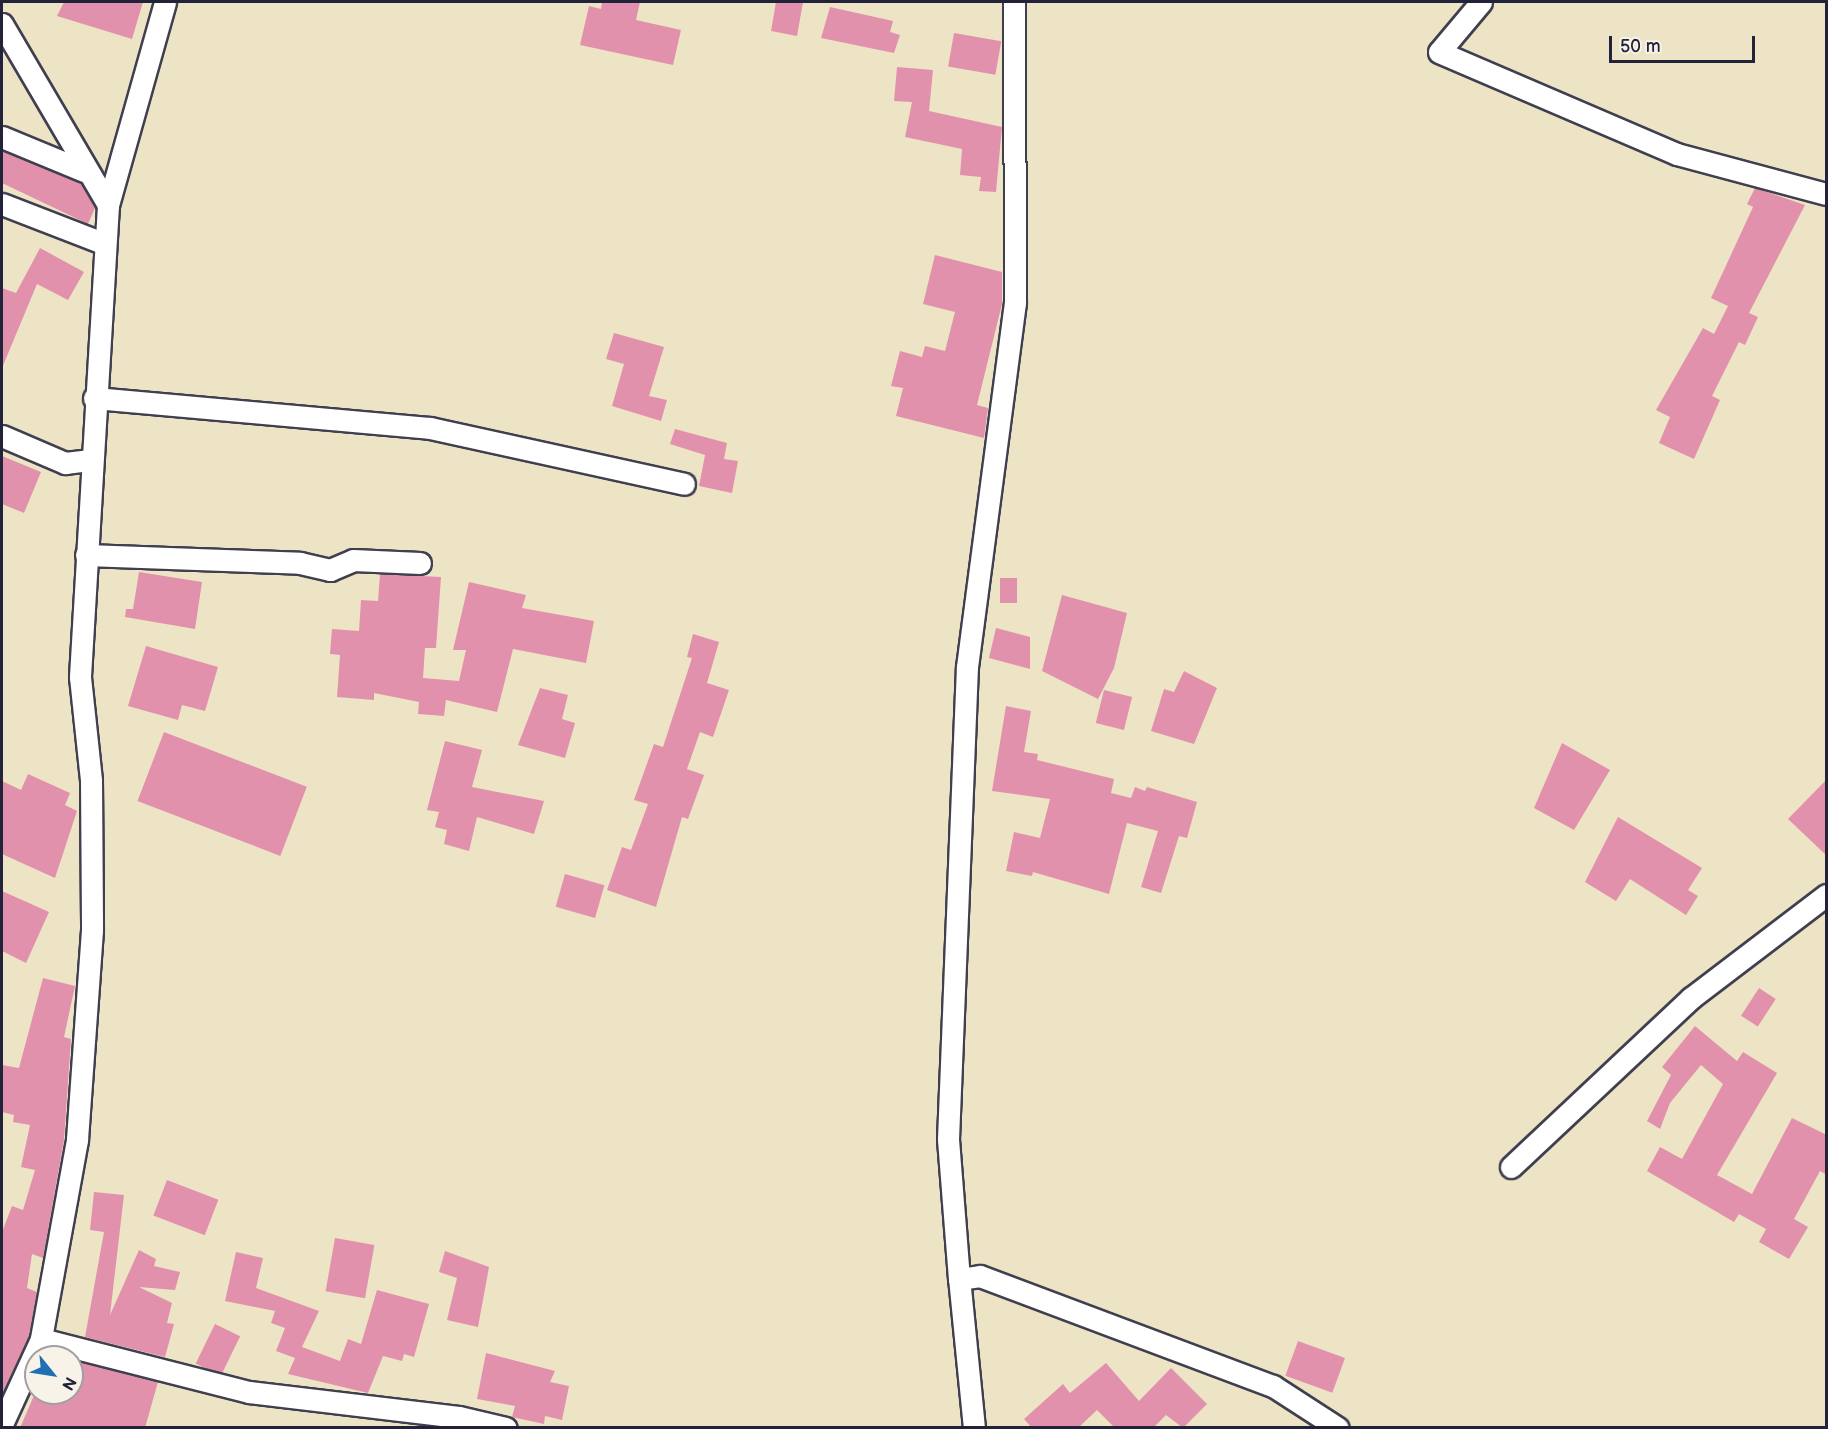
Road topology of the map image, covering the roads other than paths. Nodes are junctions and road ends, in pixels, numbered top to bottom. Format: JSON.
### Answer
{"nodes":[{"id":1,"x":165,"y":2,"type":"edge"},
{"id":2,"x":1014,"y":2,"type":"edge"},
{"id":3,"x":1481,"y":2,"type":"edge"},
{"id":4,"x":2,"y":24,"type":"edge"},
{"id":5,"x":2,"y":137,"type":"edge"},
{"id":6,"x":84,"y":171,"type":"junction"},
{"id":7,"x":1827,"y":194,"type":"edge"},
{"id":8,"x":2,"y":204,"type":"edge"},
{"id":9,"x":108,"y":205,"type":"junction"},
{"id":10,"x":105,"y":244,"type":"junction"},
{"id":11,"x":94,"y":398,"type":"junction"},
{"id":12,"x":2,"y":436,"type":"edge"},
{"id":13,"x":91,"y":460,"type":"junction"},
{"id":14,"x":684,"y":484,"type":"dead end"},
{"id":15,"x":86,"y":555,"type":"junction"},
{"id":16,"x":420,"y":563,"type":"dead end"},
{"id":17,"x":1827,"y":895,"type":"edge"},
{"id":18,"x":1511,"y":1167,"type":"dead end"},
{"id":19,"x":959,"y":1279,"type":"junction"},
{"id":20,"x":41,"y":1339,"type":"junction"},
{"id":21,"x":2,"y":1424,"type":"edge"},
{"id":22,"x":506,"y":1428,"type":"edge"},
{"id":23,"x":974,"y":1428,"type":"edge"},
{"id":24,"x":1338,"y":1428,"type":"edge"}],
"edges":[{"from":1,"to":9,"type":"street"},
{"from":2,"to":19,"type":"street"},
{"from":3,"to":7,"type":"street"},
{"from":4,"to":6,"type":"street"},
{"from":5,"to":6,"type":"street"},
{"from":6,"to":9,"type":"street"},
{"from":8,"to":10,"type":"street"},
{"from":9,"to":10,"type":"street"},
{"from":10,"to":11,"type":"street"},
{"from":11,"to":13,"type":"street"},
{"from":11,"to":14,"type":"street"},
{"from":12,"to":13,"type":"street"},
{"from":13,"to":15,"type":"street"},
{"from":15,"to":16,"type":"street"},
{"from":15,"to":20,"type":"street"},
{"from":17,"to":18,"type":"street"},
{"from":19,"to":23,"type":"street"},
{"from":19,"to":24,"type":"street"},
{"from":20,"to":21,"type":"street"},
{"from":20,"to":22,"type":"street"}]}
